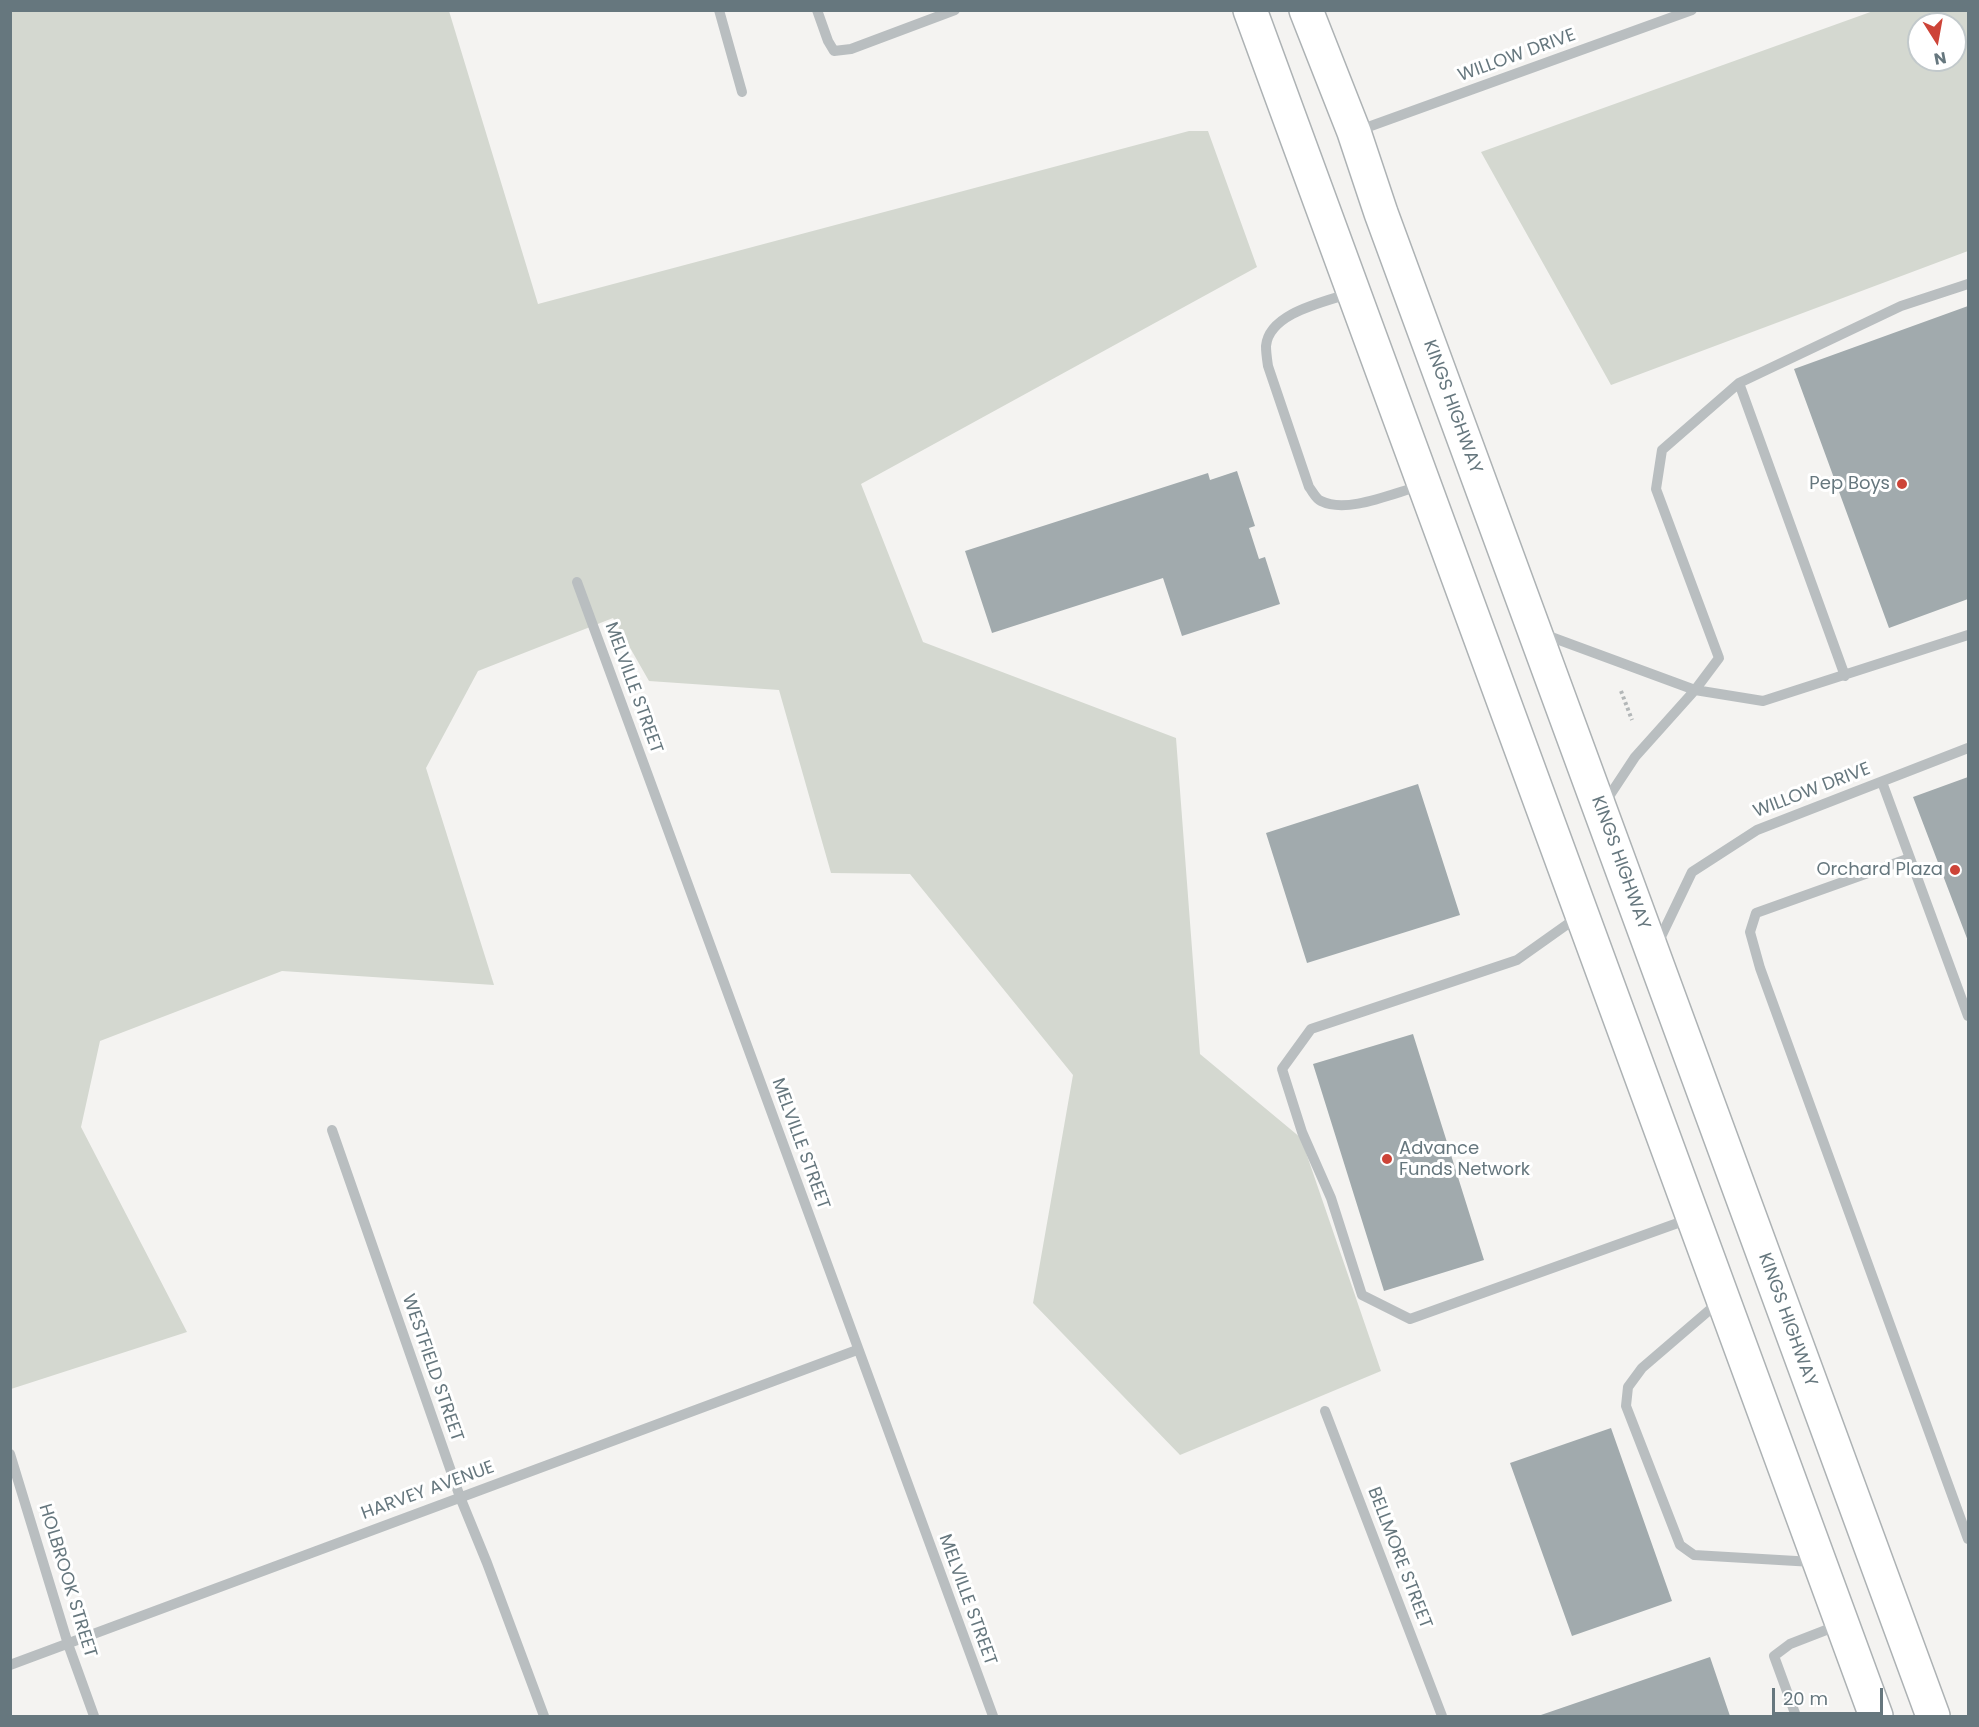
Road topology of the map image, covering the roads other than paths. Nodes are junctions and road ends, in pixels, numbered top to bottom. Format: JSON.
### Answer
{"nodes":[{"id":1,"x":720,"y":10,"type":"edge"},
{"id":2,"x":817,"y":10,"type":"edge"},
{"id":3,"x":955,"y":10,"type":"edge"},
{"id":4,"x":1250,"y":10,"type":"edge"},
{"id":5,"x":1306,"y":10,"type":"edge"},
{"id":6,"x":1692,"y":10,"type":"edge"},
{"id":7,"x":742,"y":92,"type":"dead end"},
{"id":8,"x":1354,"y":132,"type":"junction"},
{"id":9,"x":1968,"y":284,"type":"edge"},
{"id":10,"x":1354,"y":291,"type":"junction"},
{"id":11,"x":1739,"y":383,"type":"junction"},
{"id":12,"x":1425,"y":484,"type":"junction"},
{"id":13,"x":577,"y":582,"type":"dead end"},
{"id":14,"x":1534,"y":630,"type":"junction"},
{"id":15,"x":1968,"y":635,"type":"edge"},
{"id":16,"x":1845,"y":676,"type":"junction"},
{"id":17,"x":1695,"y":690,"type":"junction"},
{"id":18,"x":1968,"y":748,"type":"edge"},
{"id":19,"x":1882,"y":782,"type":"junction"},
{"id":20,"x":1600,"y":811,"type":"junction"},
{"id":21,"x":1910,"y":858,"type":"junction"},
{"id":22,"x":1581,"y":914,"type":"junction"},
{"id":23,"x":1653,"y":953,"type":"junction"},
{"id":24,"x":1968,"y":1016,"type":"edge"},
{"id":25,"x":332,"y":1130,"type":"dead end"},
{"id":26,"x":1693,"y":1218,"type":"junction"},
{"id":27,"x":1723,"y":1298,"type":"junction"},
{"id":28,"x":857,"y":1350,"type":"junction"},
{"id":29,"x":1325,"y":1411,"type":"dead end"},
{"id":30,"x":10,"y":1454,"type":"edge"},
{"id":31,"x":460,"y":1497,"type":"junction"},
{"id":32,"x":1968,"y":1539,"type":"edge"},
{"id":33,"x":1819,"y":1562,"type":"junction"},
{"id":34,"x":1842,"y":1624,"type":"junction"},
{"id":35,"x":68,"y":1644,"type":"junction"},
{"id":36,"x":10,"y":1665,"type":"edge"},
{"id":37,"x":1871,"y":1713,"type":"edge"},
{"id":38,"x":94,"y":1716,"type":"edge"},
{"id":39,"x":544,"y":1716,"type":"edge"},
{"id":40,"x":993,"y":1716,"type":"edge"},
{"id":41,"x":1442,"y":1716,"type":"edge"},
{"id":42,"x":1796,"y":1716,"type":"edge"},
{"id":43,"x":1933,"y":1716,"type":"edge"}],
"edges":[{"from":1,"to":7,"type":"street"},
{"from":2,"to":3,"type":"street"},
{"from":4,"to":10,"type":"main road"},
{"from":5,"to":8,"type":"main road","name":"KINGS HIGHWAY"},
{"from":6,"to":8,"type":"street","name":"WILLOW DRIVE"},
{"from":8,"to":14,"type":"main road","name":"KINGS HIGHWAY"},
{"from":9,"to":11,"type":"street"},
{"from":10,"to":12,"type":"main road"},
{"from":10,"to":12,"type":"street"},
{"from":11,"to":16,"type":"street"},
{"from":11,"to":17,"type":"street"},
{"from":12,"to":22,"type":"main road"},
{"from":13,"to":28,"type":"street","name":"MELVILLE STREET"},
{"from":14,"to":17,"type":"street"},
{"from":14,"to":20,"type":"main road","name":"KINGS HIGHWAY"},
{"from":15,"to":16,"type":"street"},
{"from":16,"to":17,"type":"street"},
{"from":17,"to":20,"type":"street"},
{"from":18,"to":19,"type":"street","name":"WILLOW DRIVE"},
{"from":19,"to":21,"type":"street"},
{"from":19,"to":23,"type":"street","name":"WILLOW DRIVE"},
{"from":20,"to":23,"type":"main road","name":"KINGS HIGHWAY"},
{"from":21,"to":24,"type":"street"},
{"from":21,"to":32,"type":"street"},
{"from":22,"to":26,"type":"main road"},
{"from":22,"to":26,"type":"street"},
{"from":23,"to":43,"type":"main road","name":"KINGS HIGHWAY"},
{"from":25,"to":31,"type":"street","name":"WESTFIELD STREET"},
{"from":26,"to":27,"type":"main road"},
{"from":27,"to":33,"type":"main road"},
{"from":27,"to":33,"type":"street"},
{"from":28,"to":31,"type":"street","name":"HARVEY AVENUE"},
{"from":28,"to":40,"type":"street","name":"MELVILLE STREET"},
{"from":29,"to":41,"type":"street","name":"BELLMORE STREET"},
{"from":30,"to":35,"type":"street","name":"HOLBROOK STREET"},
{"from":31,"to":35,"type":"street","name":"HARVEY AVENUE"},
{"from":31,"to":39,"type":"street","name":"WESTFIELD STREET"},
{"from":33,"to":34,"type":"main road"},
{"from":34,"to":37,"type":"main road"},
{"from":34,"to":42,"type":"street"},
{"from":35,"to":36,"type":"street","name":"HARVEY AVENUE"},
{"from":35,"to":38,"type":"street","name":"HOLBROOK STREET"}]}
